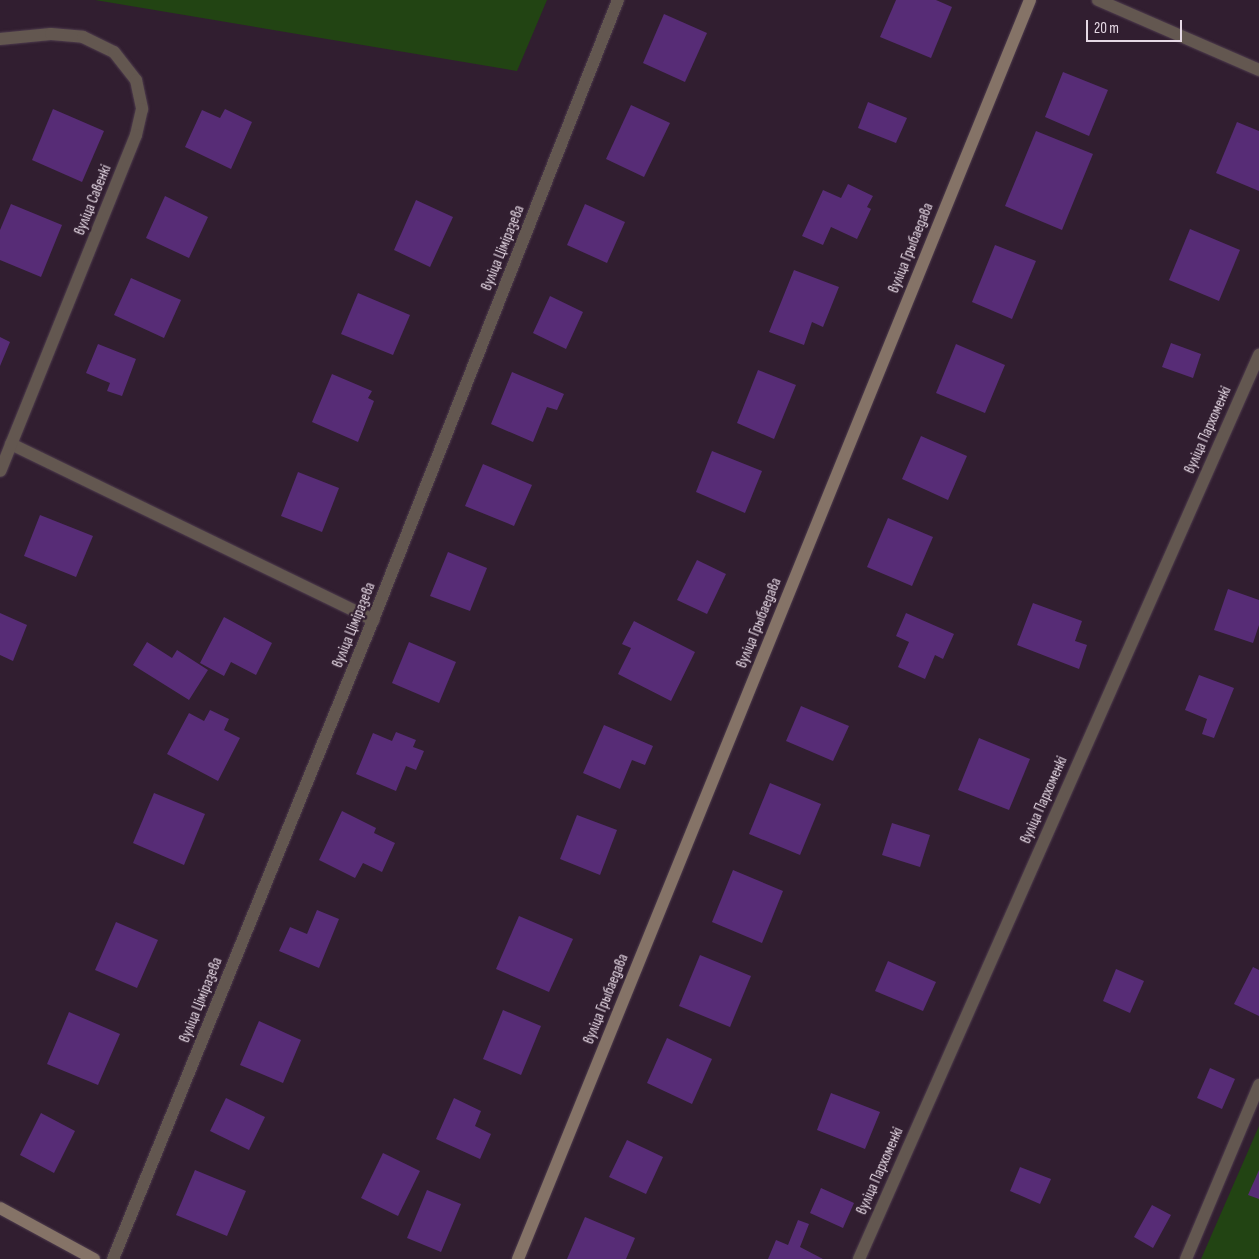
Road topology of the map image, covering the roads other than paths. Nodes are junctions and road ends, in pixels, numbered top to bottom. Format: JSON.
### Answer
{"nodes":[{"id":1,"x":618,"y":0,"type":"edge"},
{"id":2,"x":1030,"y":0,"type":"edge"},
{"id":3,"x":1098,"y":0,"type":"edge"},
{"id":4,"x":0,"y":39,"type":"edge"},
{"id":5,"x":1259,"y":70,"type":"edge"},
{"id":6,"x":1259,"y":355,"type":"edge"},
{"id":7,"x":11,"y":444,"type":"junction"},
{"id":8,"x":0,"y":471,"type":"edge"},
{"id":9,"x":373,"y":620,"type":"junction"},
{"id":10,"x":1259,"y":1085,"type":"edge"},
{"id":11,"x":0,"y":1208,"type":"edge"},
{"id":12,"x":94,"y":1259,"type":"edge"},
{"id":13,"x":113,"y":1259,"type":"edge"},
{"id":14,"x":518,"y":1259,"type":"edge"},
{"id":15,"x":858,"y":1259,"type":"edge"},
{"id":16,"x":1186,"y":1259,"type":"edge"}],
"edges":[{"from":1,"to":9,"type":"street","name":"вуліца Ціміразева"},
{"from":2,"to":14,"type":"street","name":"вуліца Грыбаедава"},
{"from":3,"to":5,"type":"street"},
{"from":4,"to":7,"type":"street","name":"вуліца Савенкі"},
{"from":6,"to":15,"type":"street","name":"вуліца Пархоменкі"},
{"from":7,"to":8,"type":"street","name":"вуліца Савенкі"},
{"from":7,"to":9,"type":"street"},
{"from":9,"to":13,"type":"street","name":"вуліца Ціміразева"},
{"from":10,"to":16,"type":"street"},
{"from":11,"to":12,"type":"street"}]}
